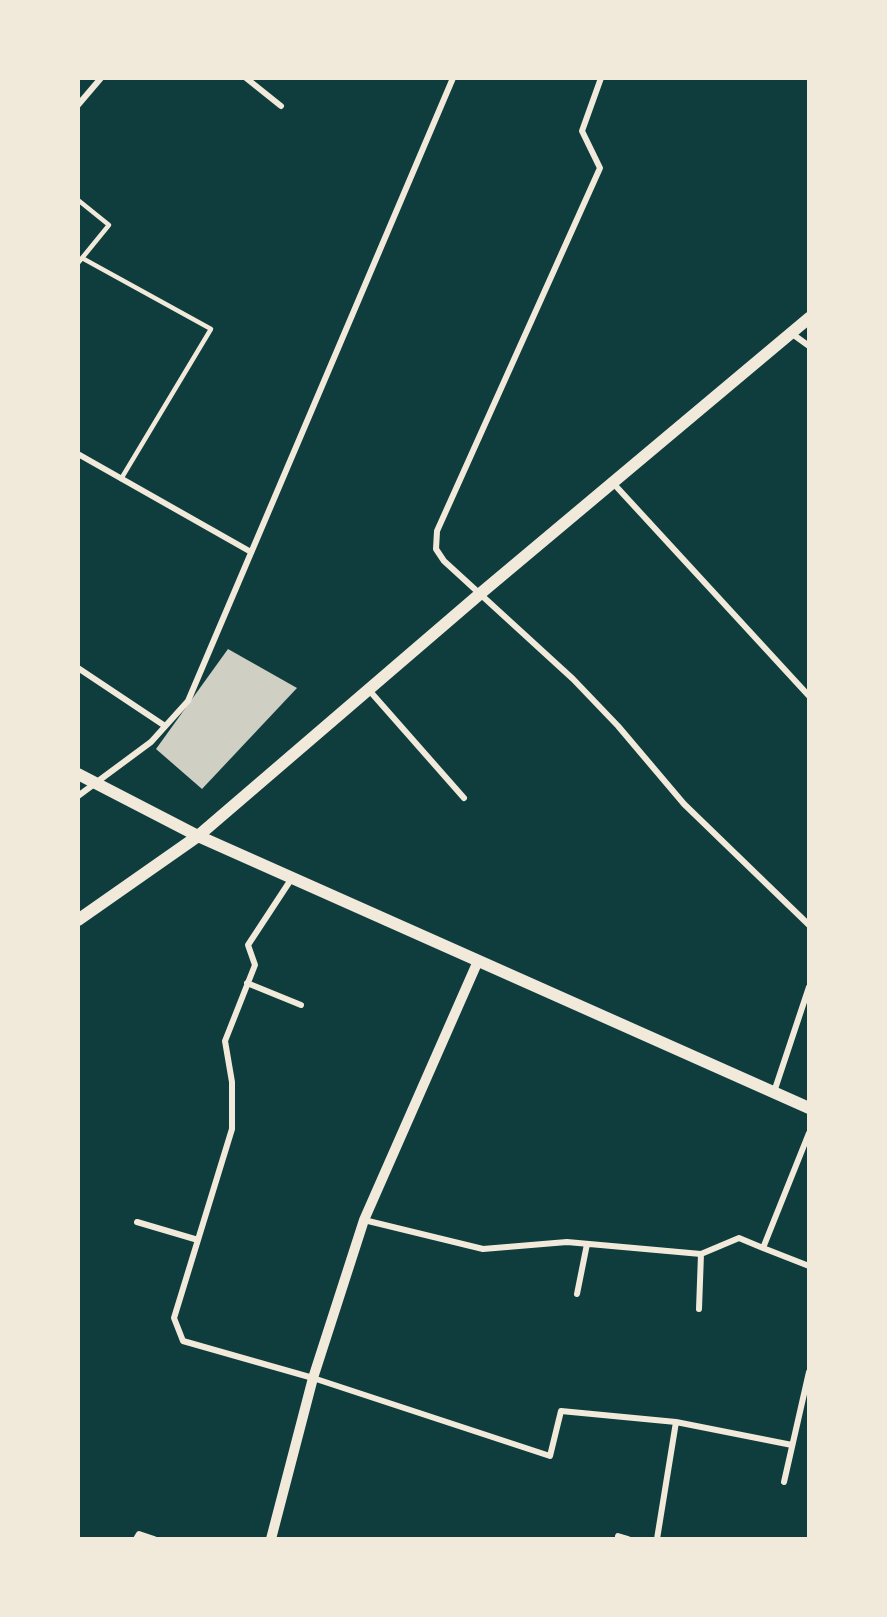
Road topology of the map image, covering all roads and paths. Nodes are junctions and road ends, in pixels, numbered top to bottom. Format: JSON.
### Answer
{"nodes":[{"id":1,"x":101,"y":78,"type":"edge"},
{"id":2,"x":246,"y":78,"type":"edge"},
{"id":3,"x":453,"y":78,"type":"edge"},
{"id":4,"x":601,"y":78,"type":"edge"},
{"id":5,"x":78,"y":105,"type":"edge"},
{"id":6,"x":280,"y":106,"type":"dead end"},
{"id":7,"x":78,"y":200,"type":"edge"},
{"id":8,"x":80,"y":260,"type":"edge"},
{"id":9,"x":809,"y":318,"type":"edge"},
{"id":10,"x":791,"y":333,"type":"junction"},
{"id":11,"x":809,"y":346,"type":"edge"},
{"id":12,"x":78,"y":454,"type":"edge"},
{"id":13,"x":121,"y":479,"type":"junction"},
{"id":14,"x":613,"y":483,"type":"junction"},
{"id":15,"x":251,"y":552,"type":"junction"},
{"id":16,"x":481,"y":593,"type":"junction"},
{"id":17,"x":78,"y":668,"type":"edge"},
{"id":18,"x":368,"y":689,"type":"junction"},
{"id":19,"x":809,"y":696,"type":"edge"},
{"id":20,"x":165,"y":726,"type":"junction"},
{"id":21,"x":78,"y":774,"type":"edge"},
{"id":22,"x":96,"y":783,"type":"junction"},
{"id":23,"x":78,"y":796,"type":"edge"},
{"id":24,"x":464,"y":798,"type":"dead end"},
{"id":25,"x":198,"y":836,"type":"junction"},
{"id":26,"x":292,"y":878,"type":"junction"},
{"id":27,"x":78,"y":920,"type":"edge"},
{"id":28,"x":809,"y":925,"type":"edge"},
{"id":29,"x":478,"y":961,"type":"junction"},
{"id":30,"x":248,"y":983,"type":"junction"},
{"id":31,"x":809,"y":987,"type":"edge"},
{"id":32,"x":301,"y":1005,"type":"dead end"},
{"id":33,"x":774,"y":1092,"type":"junction"},
{"id":34,"x":809,"y":1108,"type":"edge"},
{"id":35,"x":809,"y":1133,"type":"edge"},
{"id":36,"x":363,"y":1220,"type":"junction"},
{"id":37,"x":138,"y":1222,"type":"dead end"},
{"id":38,"x":198,"y":1240,"type":"junction"},
{"id":39,"x":587,"y":1244,"type":"junction"},
{"id":40,"x":763,"y":1248,"type":"junction"},
{"id":41,"x":701,"y":1254,"type":"junction"},
{"id":42,"x":809,"y":1266,"type":"edge"},
{"id":43,"x":577,"y":1294,"type":"dead end"},
{"id":44,"x":699,"y":1309,"type":"dead end"},
{"id":45,"x":809,"y":1372,"type":"edge"},
{"id":46,"x":313,"y":1378,"type":"junction"},
{"id":47,"x":676,"y":1422,"type":"junction"},
{"id":48,"x":792,"y":1445,"type":"junction"},
{"id":49,"x":784,"y":1482,"type":"dead end"},
{"id":50,"x":618,"y":1536,"type":"dead end"},
{"id":51,"x":136,"y":1539,"type":"edge"},
{"id":52,"x":154,"y":1539,"type":"edge"},
{"id":53,"x":272,"y":1539,"type":"edge"},
{"id":54,"x":628,"y":1539,"type":"edge"},
{"id":55,"x":657,"y":1539,"type":"edge"}],
"edges":[{"from":1,"to":5,"type":"street"},
{"from":2,"to":6,"type":"street"},
{"from":3,"to":15,"type":"street"},
{"from":4,"to":16,"type":"street"},
{"from":7,"to":8,"type":"lane"},
{"from":8,"to":13,"type":"lane"},
{"from":9,"to":10,"type":"main road"},
{"from":10,"to":11,"type":"street"},
{"from":10,"to":14,"type":"main road"},
{"from":12,"to":13,"type":"street"},
{"from":13,"to":15,"type":"street"},
{"from":14,"to":16,"type":"main road"},
{"from":14,"to":19,"type":"street"},
{"from":15,"to":20,"type":"street"},
{"from":16,"to":18,"type":"main road"},
{"from":16,"to":28,"type":"street"},
{"from":17,"to":20,"type":"street"},
{"from":18,"to":24,"type":"street"},
{"from":18,"to":25,"type":"main road"},
{"from":20,"to":22,"type":"street"},
{"from":21,"to":22,"type":"main road"},
{"from":22,"to":23,"type":"street"},
{"from":22,"to":25,"type":"main road"},
{"from":25,"to":26,"type":"main road"},
{"from":25,"to":27,"type":"main road"},
{"from":26,"to":29,"type":"main road"},
{"from":26,"to":30,"type":"street"},
{"from":29,"to":33,"type":"main road"},
{"from":29,"to":36,"type":"street"},
{"from":30,"to":32,"type":"street"},
{"from":30,"to":38,"type":"street"},
{"from":31,"to":33,"type":"street"},
{"from":33,"to":34,"type":"main road"},
{"from":35,"to":40,"type":"street"},
{"from":36,"to":39,"type":"street"},
{"from":36,"to":46,"type":"street"},
{"from":37,"to":38,"type":"street"},
{"from":38,"to":46,"type":"street"},
{"from":39,"to":41,"type":"street"},
{"from":39,"to":43,"type":"street"},
{"from":40,"to":41,"type":"street"},
{"from":40,"to":42,"type":"street"},
{"from":41,"to":44,"type":"street"},
{"from":45,"to":48,"type":"street"},
{"from":46,"to":47,"type":"street"},
{"from":46,"to":53,"type":"street"},
{"from":47,"to":48,"type":"street"},
{"from":47,"to":55,"type":"street"},
{"from":48,"to":49,"type":"street"},
{"from":50,"to":54,"type":"street"},
{"from":51,"to":52,"type":"street"}]}
